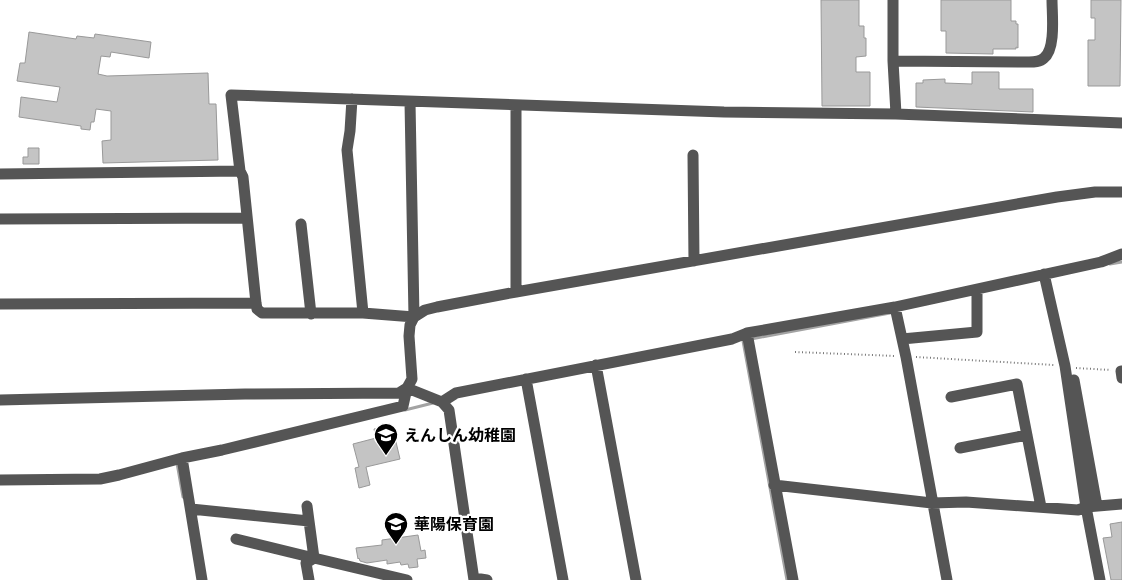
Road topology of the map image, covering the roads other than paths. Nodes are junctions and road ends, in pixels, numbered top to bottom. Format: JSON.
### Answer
{"nodes":[{"id":1,"x":893,"y":0,"type":"edge"},
{"id":2,"x":1052,"y":0,"type":"edge"},
{"id":3,"x":893,"y":61,"type":"junction"},
{"id":4,"x":352,"y":99,"type":"junction"},
{"id":5,"x":410,"y":102,"type":"junction"},
{"id":6,"x":516,"y":105,"type":"junction"},
{"id":7,"x":896,"y":114,"type":"junction"},
{"id":8,"x":1122,"y":123,"type":"edge"},
{"id":9,"x":693,"y":155,"type":"dead end"},
{"id":10,"x":240,"y":171,"type":"junction"},
{"id":11,"x":0,"y":174,"type":"edge"},
{"id":12,"x":1122,"y":192,"type":"edge"},
{"id":13,"x":247,"y":218,"type":"junction"},
{"id":14,"x":0,"y":219,"type":"edge"},
{"id":15,"x":302,"y":224,"type":"dead end"},
{"id":16,"x":1122,"y":254,"type":"edge"},
{"id":17,"x":694,"y":261,"type":"junction"},
{"id":18,"x":1044,"y":274,"type":"junction"},
{"id":19,"x":977,"y":289,"type":"junction"},
{"id":20,"x":516,"y":292,"type":"junction"},
{"id":21,"x":256,"y":303,"type":"junction"},
{"id":22,"x":0,"y":304,"type":"edge"},
{"id":23,"x":896,"y":307,"type":"junction"},
{"id":24,"x":363,"y":313,"type":"junction"},
{"id":25,"x":311,"y":314,"type":"junction"},
{"id":26,"x":414,"y":317,"type":"junction"},
{"id":27,"x":747,"y":333,"type":"junction"},
{"id":28,"x":902,"y":338,"type":"junction"},
{"id":29,"x":596,"y":365,"type":"junction"},
{"id":30,"x":526,"y":378,"type":"junction"},
{"id":31,"x":407,"y":388,"type":"junction"},
{"id":32,"x":950,"y":397,"type":"dead end"},
{"id":33,"x":0,"y":400,"type":"edge"},
{"id":34,"x":442,"y":402,"type":"junction"},
{"id":35,"x":1027,"y":435,"type":"junction"},
{"id":36,"x":960,"y":448,"type":"dead end"},
{"id":37,"x":182,"y":458,"type":"junction"},
{"id":38,"x":0,"y":480,"type":"edge"},
{"id":39,"x":774,"y":485,"type":"junction"},
{"id":40,"x":932,"y":503,"type":"junction"},
{"id":41,"x":1122,"y":504,"type":"edge"},
{"id":42,"x":307,"y":506,"type":"dead end"},
{"id":43,"x":1092,"y":507,"type":"junction"},
{"id":44,"x":1041,"y":508,"type":"junction"},
{"id":45,"x":191,"y":509,"type":"junction"},
{"id":46,"x":309,"y":521,"type":"junction"},
{"id":47,"x":236,"y":539,"type":"dead end"},
{"id":48,"x":314,"y":558,"type":"junction"},
{"id":49,"x":474,"y":579,"type":"edge"},
{"id":50,"x":202,"y":580,"type":"edge"},
{"id":51,"x":310,"y":580,"type":"edge"},
{"id":52,"x":407,"y":580,"type":"edge"},
{"id":53,"x":487,"y":580,"type":"edge"},
{"id":54,"x":563,"y":580,"type":"edge"},
{"id":55,"x":636,"y":580,"type":"edge"},
{"id":56,"x":793,"y":580,"type":"edge"},
{"id":57,"x":947,"y":580,"type":"edge"},
{"id":58,"x":1100,"y":580,"type":"edge"}],
"edges":[{"from":1,"to":3,"type":"street"},
{"from":2,"to":3,"type":"street"},
{"from":3,"to":7,"type":"street"},
{"from":4,"to":5,"type":"street"},
{"from":4,"to":10,"type":"street"},
{"from":4,"to":24,"type":"street"},
{"from":5,"to":6,"type":"street"},
{"from":5,"to":26,"type":"street"},
{"from":6,"to":7,"type":"street"},
{"from":6,"to":20,"type":"street"},
{"from":7,"to":8,"type":"street"},
{"from":9,"to":17,"type":"street"},
{"from":10,"to":11,"type":"street"},
{"from":10,"to":13,"type":"street"},
{"from":12,"to":17,"type":"street"},
{"from":13,"to":14,"type":"street"},
{"from":13,"to":21,"type":"street"},
{"from":15,"to":25,"type":"street"},
{"from":16,"to":18,"type":"street"},
{"from":17,"to":20,"type":"street"},
{"from":18,"to":19,"type":"street"},
{"from":18,"to":43,"type":"street"},
{"from":19,"to":23,"type":"street"},
{"from":19,"to":28,"type":"street"},
{"from":20,"to":26,"type":"street"},
{"from":21,"to":22,"type":"street"},
{"from":21,"to":25,"type":"street"},
{"from":23,"to":27,"type":"street"},
{"from":23,"to":28,"type":"street"},
{"from":24,"to":25,"type":"street"},
{"from":24,"to":26,"type":"street"},
{"from":26,"to":31,"type":"street"},
{"from":27,"to":29,"type":"street"},
{"from":27,"to":39,"type":"street"},
{"from":28,"to":40,"type":"street"},
{"from":29,"to":30,"type":"street"},
{"from":29,"to":55,"type":"street"},
{"from":30,"to":34,"type":"street"},
{"from":30,"to":54,"type":"street"},
{"from":31,"to":33,"type":"street"},
{"from":31,"to":34,"type":"street"},
{"from":31,"to":37,"type":"street"},
{"from":32,"to":35,"type":"street"},
{"from":34,"to":49,"type":"street"},
{"from":35,"to":36,"type":"street"},
{"from":35,"to":44,"type":"street"},
{"from":37,"to":38,"type":"street"},
{"from":37,"to":45,"type":"street"},
{"from":39,"to":40,"type":"street"},
{"from":39,"to":56,"type":"street"},
{"from":40,"to":44,"type":"street"},
{"from":40,"to":57,"type":"street"},
{"from":41,"to":43,"type":"street"},
{"from":42,"to":46,"type":"street"},
{"from":43,"to":44,"type":"street"},
{"from":43,"to":58,"type":"street"},
{"from":45,"to":46,"type":"street"},
{"from":45,"to":50,"type":"street"},
{"from":46,"to":48,"type":"street"},
{"from":47,"to":48,"type":"street"},
{"from":48,"to":51,"type":"street"},
{"from":48,"to":52,"type":"street"},
{"from":49,"to":53,"type":"street"}]}
